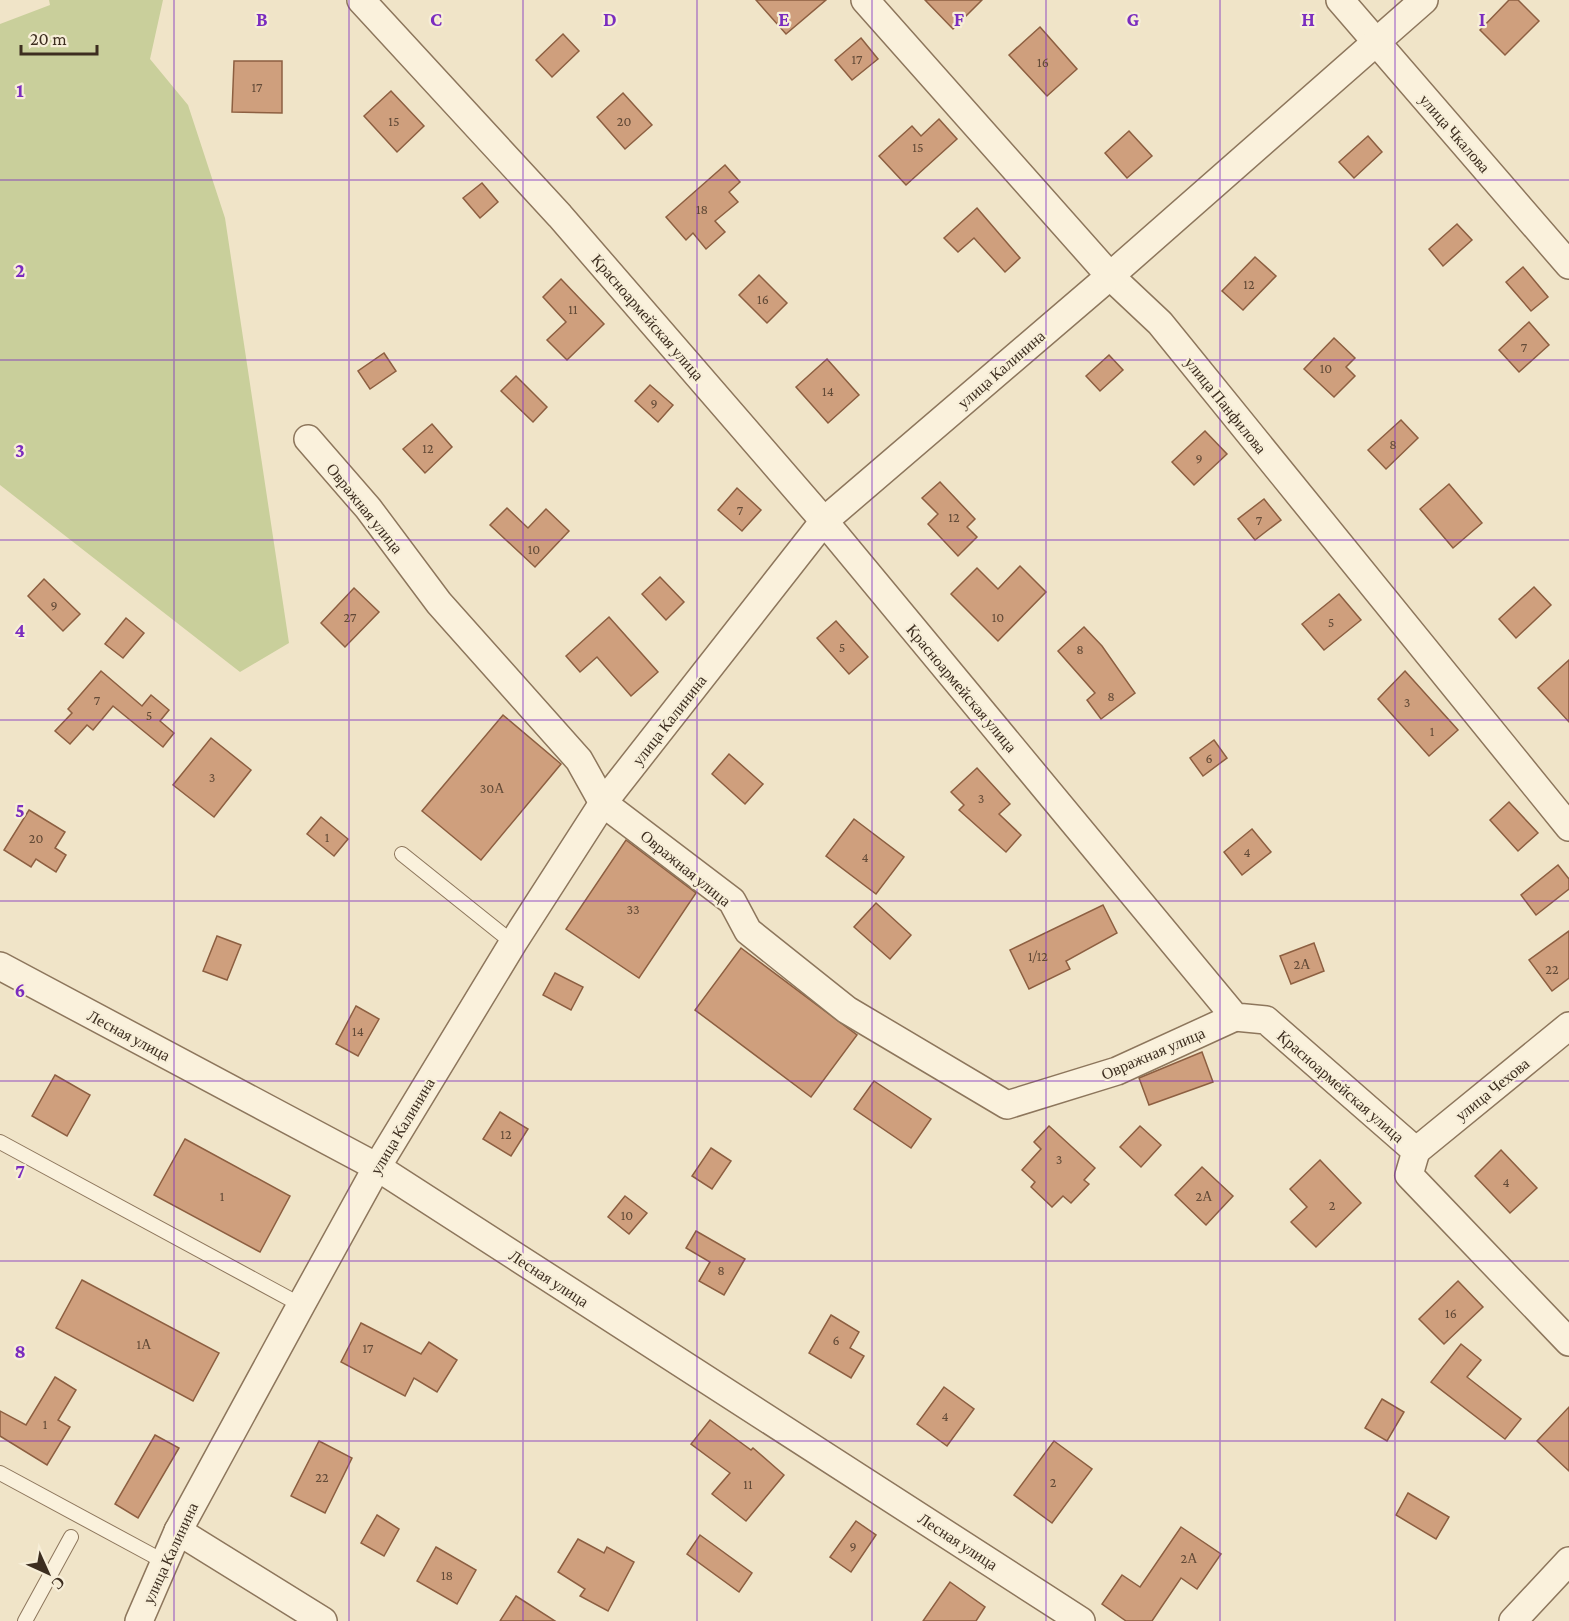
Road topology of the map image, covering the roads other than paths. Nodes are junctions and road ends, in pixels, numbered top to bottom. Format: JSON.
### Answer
{"nodes":[{"id":1,"x":361,"y":0,"type":"edge"},
{"id":2,"x":865,"y":0,"type":"edge"},
{"id":3,"x":1340,"y":0,"type":"edge"},
{"id":4,"x":1424,"y":0,"type":"edge"},
{"id":5,"x":1375,"y":41,"type":"junction"},
{"id":6,"x":1569,"y":266,"type":"edge"},
{"id":7,"x":1110,"y":276,"type":"junction"},
{"id":8,"x":308,"y":439,"type":"dead end"},
{"id":9,"x":824,"y":521,"type":"junction"},
{"id":10,"x":603,"y":803,"type":"junction"},
{"id":11,"x":1569,"y":827,"type":"edge"},
{"id":12,"x":402,"y":854,"type":"dead end"},
{"id":13,"x":513,"y":943,"type":"junction"},
{"id":14,"x":0,"y":966,"type":"edge"},
{"id":15,"x":1235,"y":1017,"type":"junction"},
{"id":16,"x":1569,"y":1026,"type":"edge"},
{"id":17,"x":0,"y":1142,"type":"edge"},
{"id":18,"x":1416,"y":1151,"type":"junction"},
{"id":19,"x":377,"y":1167,"type":"junction"},
{"id":20,"x":301,"y":1305,"type":"junction"},
{"id":21,"x":1569,"y":1342,"type":"edge"},
{"id":22,"x":0,"y":1473,"type":"edge"},
{"id":23,"x":178,"y":1531,"type":"junction"},
{"id":24,"x":71,"y":1538,"type":"dead end"},
{"id":25,"x":163,"y":1561,"type":"junction"},
{"id":26,"x":1569,"y":1561,"type":"edge"},
{"id":27,"x":26,"y":1621,"type":"edge"},
{"id":28,"x":139,"y":1621,"type":"edge"},
{"id":29,"x":324,"y":1621,"type":"edge"},
{"id":30,"x":1081,"y":1621,"type":"edge"},
{"id":31,"x":1513,"y":1621,"type":"edge"}],
"edges":[{"from":1,"to":9,"type":"street","name":"Красноармейская улица"},
{"from":2,"to":7,"type":"street","name":"улица Панфилова"},
{"from":3,"to":5,"type":"street","name":"улица Чкалова"},
{"from":4,"to":5,"type":"street","name":"улица Калинина"},
{"from":5,"to":6,"type":"street","name":"улица Чкалова"},
{"from":5,"to":7,"type":"street","name":"улица Калинина"},
{"from":7,"to":9,"type":"street","name":"улица Калинина"},
{"from":7,"to":11,"type":"street","name":"улица Панфилова"},
{"from":8,"to":10,"type":"street","name":"Овражная улица"},
{"from":9,"to":10,"type":"street","name":"улица Калинина"},
{"from":9,"to":15,"type":"street","name":"Красноармейская улица"},
{"from":10,"to":13,"type":"street","name":"улица Калинина"},
{"from":10,"to":15,"type":"street","name":"Овражная улица"},
{"from":12,"to":13,"type":"lane"},
{"from":13,"to":19,"type":"street","name":"улица Калинина"},
{"from":14,"to":19,"type":"street","name":"Лесная улица"},
{"from":15,"to":18,"type":"street","name":"Красноармейская улица"},
{"from":16,"to":18,"type":"street","name":"улица Чехова"},
{"from":17,"to":20,"type":"lane"},
{"from":18,"to":21,"type":"street","name":"Красноармейская улица"},
{"from":19,"to":20,"type":"street","name":"улица Калинина"},
{"from":19,"to":30,"type":"street","name":"Лесная улица"},
{"from":20,"to":23,"type":"street","name":"улица Калинина"},
{"from":22,"to":25,"type":"lane"},
{"from":23,"to":25,"type":"street","name":"улица Калинина"},
{"from":23,"to":29,"type":"street"},
{"from":24,"to":27,"type":"lane"},
{"from":25,"to":28,"type":"street","name":"улица Калинина"},
{"from":26,"to":31,"type":"street"}]}
